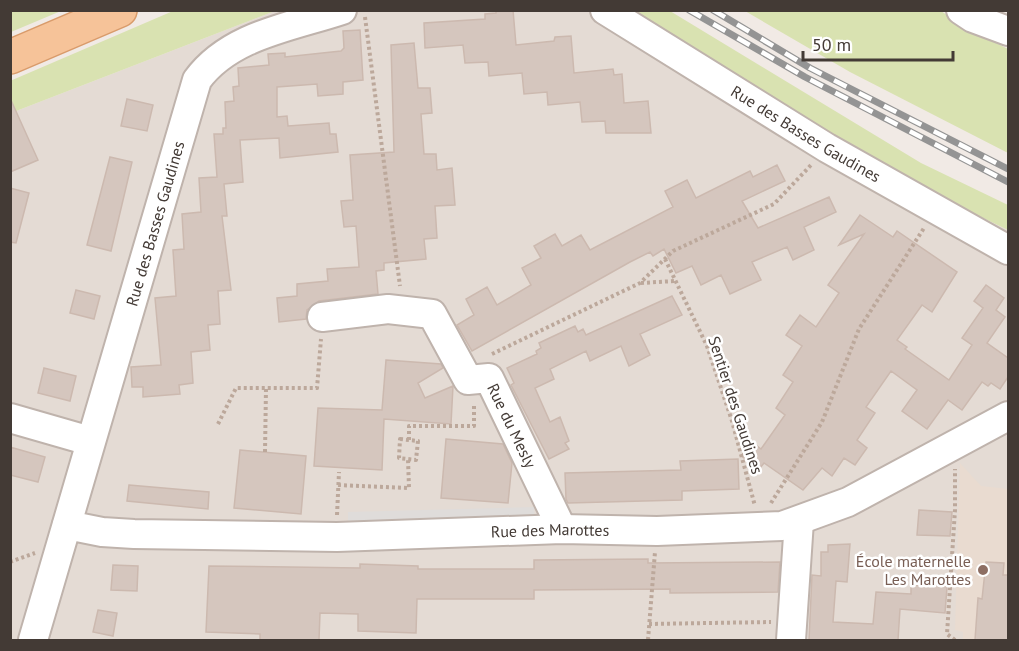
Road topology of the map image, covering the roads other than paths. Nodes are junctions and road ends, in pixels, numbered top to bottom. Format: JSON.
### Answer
{"nodes":[{"id":1,"x":83,"y":10,"type":"edge"},
{"id":2,"x":120,"y":10,"type":"edge"},
{"id":3,"x":342,"y":10,"type":"edge"},
{"id":4,"x":605,"y":10,"type":"edge"},
{"id":5,"x":961,"y":10,"type":"edge"},
{"id":6,"x":987,"y":10,"type":"edge"},
{"id":7,"x":1008,"y":25,"type":"edge"},
{"id":8,"x":1008,"y":31,"type":"edge"},
{"id":9,"x":10,"y":41,"type":"edge"},
{"id":10,"x":10,"y":57,"type":"edge"},
{"id":11,"x":1008,"y":250,"type":"edge"},
{"id":12,"x":322,"y":317,"type":"road end"},
{"id":13,"x":1008,"y":416,"type":"edge"},
{"id":14,"x":10,"y":418,"type":"edge"},
{"id":15,"x":90,"y":441,"type":"junction"},
{"id":16,"x":799,"y":521,"type":"junction"},
{"id":17,"x":67,"y":525,"type":"junction"},
{"id":18,"x":562,"y":529,"type":"junction"},
{"id":19,"x":792,"y":631,"type":"edge"},
{"id":20,"x":33,"y":640,"type":"edge"}],
"edges":[{"from":1,"to":9,"type":"main road"},
{"from":2,"to":10,"type":"main road"},
{"from":3,"to":15,"type":"street","name":"Rue des Basses Gaudines"},
{"from":4,"to":11,"type":"street","name":"Rue des Basses Gaudines"},
{"from":5,"to":8,"type":"street"},
{"from":6,"to":7,"type":"street"},
{"from":12,"to":18,"type":"street","name":"Rue du Mesly"},
{"from":13,"to":16,"type":"street","name":"Rue des Marottes"},
{"from":14,"to":15,"type":"street"},
{"from":15,"to":17,"type":"street","name":"Rue des Basses Gaudines"},
{"from":16,"to":18,"type":"street","name":"Rue des Marottes"},
{"from":16,"to":19,"type":"street"},
{"from":17,"to":18,"type":"street","name":"Rue des Marottes"},
{"from":17,"to":20,"type":"street","name":"Rue des Basses Gaudines"}]}
